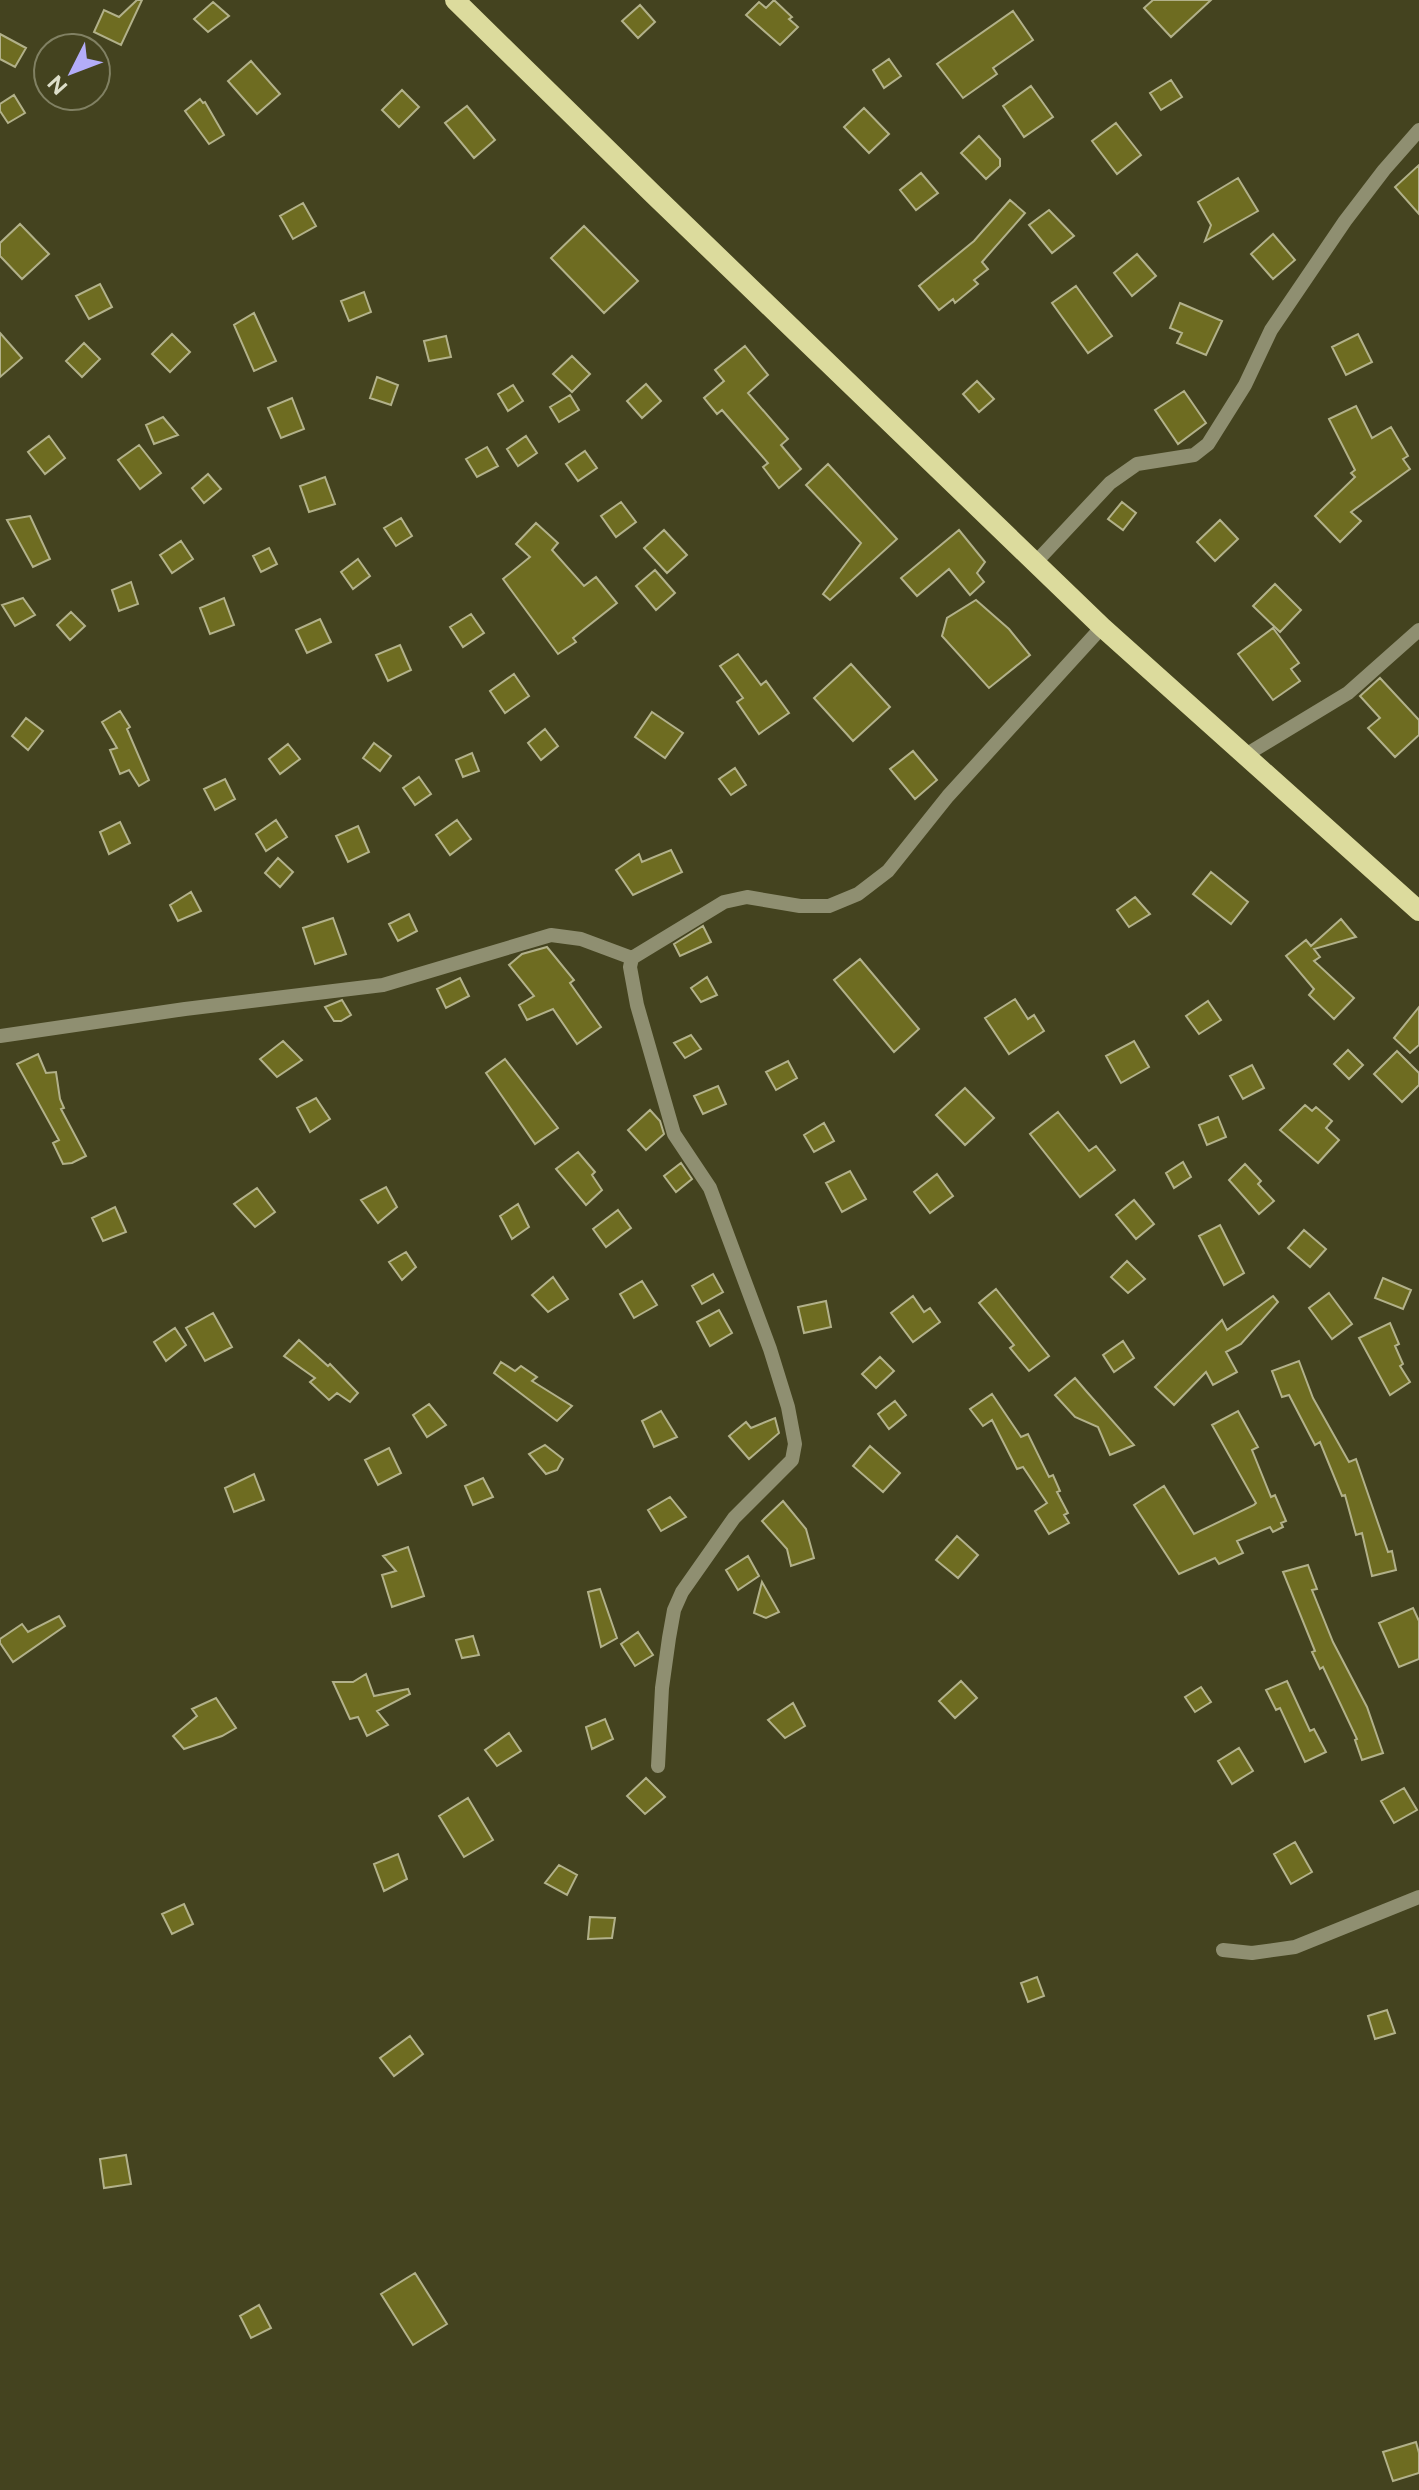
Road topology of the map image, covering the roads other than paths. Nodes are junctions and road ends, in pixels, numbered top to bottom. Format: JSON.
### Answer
{"nodes":[{"id":1,"x":455,"y":0,"type":"edge"},
{"id":2,"x":1419,"y":130,"type":"edge"},
{"id":3,"x":1036,"y":562,"type":"junction"},
{"id":4,"x":1102,"y":627,"type":"junction"},
{"id":5,"x":1419,"y":630,"type":"edge"},
{"id":6,"x":1244,"y":756,"type":"junction"},
{"id":7,"x":1419,"y":911,"type":"edge"},
{"id":8,"x":632,"y":958,"type":"junction"},
{"id":9,"x":0,"y":1036,"type":"edge"},
{"id":10,"x":658,"y":1766,"type":"dead end"},
{"id":11,"x":1419,"y":1897,"type":"edge"},
{"id":12,"x":1223,"y":1950,"type":"dead end"}],
"edges":[{"from":1,"to":3,"type":"main road"},
{"from":2,"to":3,"type":"street"},
{"from":3,"to":4,"type":"main road"},
{"from":4,"to":6,"type":"main road"},
{"from":4,"to":8,"type":"street"},
{"from":5,"to":6,"type":"street"},
{"from":6,"to":7,"type":"main road"},
{"from":8,"to":9,"type":"street"},
{"from":8,"to":10,"type":"street"},
{"from":11,"to":12,"type":"street"}]}
